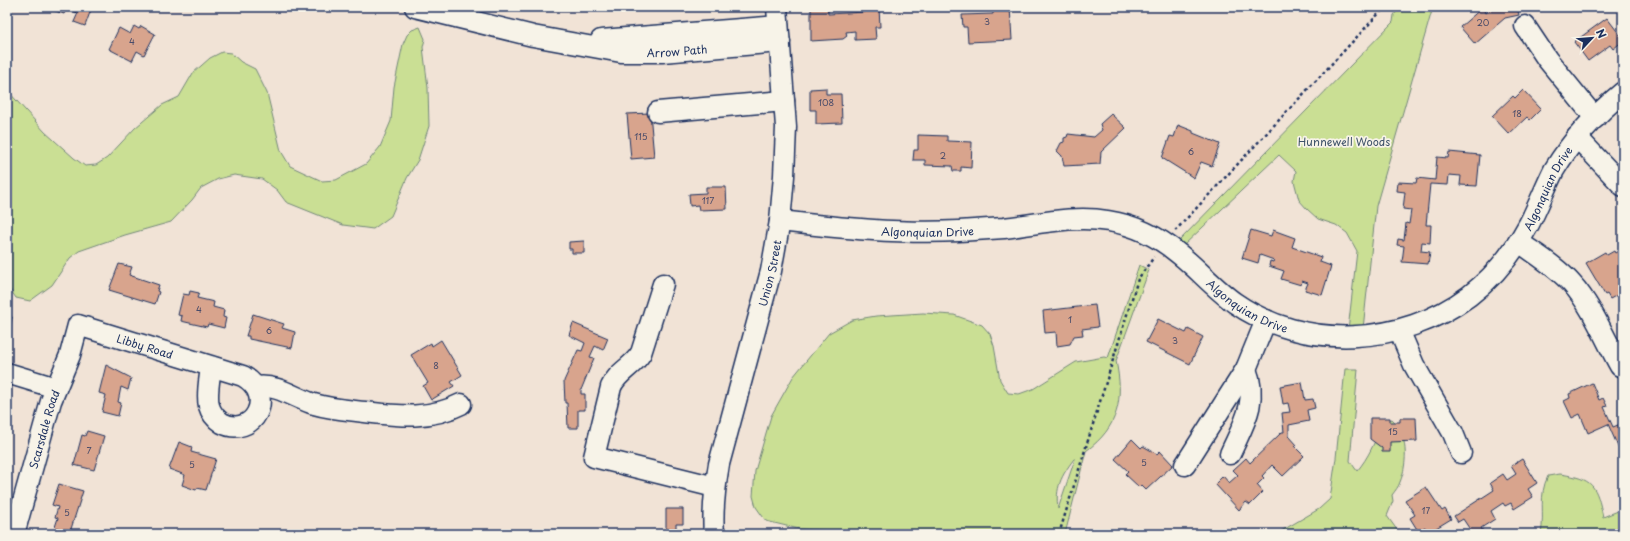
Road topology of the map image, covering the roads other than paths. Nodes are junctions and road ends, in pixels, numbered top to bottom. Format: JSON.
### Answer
{"nodes":[{"id":1,"x":415,"y":7,"type":"edge"},
{"id":2,"x":778,"y":25,"type":"edge"},
{"id":3,"x":1525,"y":26,"type":"dead end"},
{"id":4,"x":1623,"y":92,"type":"edge"},
{"id":5,"x":784,"y":101,"type":"junction"},
{"id":6,"x":658,"y":112,"type":"dead end"},
{"id":7,"x":1595,"y":118,"type":"junction"},
{"id":8,"x":1578,"y":137,"type":"junction"},
{"id":9,"x":1623,"y":186,"type":"edge"},
{"id":10,"x":780,"y":221,"type":"junction"},
{"id":11,"x":1519,"y":242,"type":"junction"},
{"id":12,"x":663,"y":284,"type":"dead end"},
{"id":13,"x":1266,"y":320,"type":"junction"},
{"id":14,"x":78,"y":325,"type":"joint"},
{"id":15,"x":1399,"y":330,"type":"junction"},
{"id":16,"x":211,"y":366,"type":"junction"},
{"id":17,"x":1620,"y":366,"type":"dead end"},
{"id":18,"x":1246,"y":369,"type":"junction"},
{"id":19,"x":7,"y":373,"type":"edge"},
{"id":20,"x":257,"y":387,"type":"junction"},
{"id":21,"x":56,"y":388,"type":"junction"},
{"id":22,"x":461,"y":404,"type":"dead end"},
{"id":23,"x":1461,"y":453,"type":"dead end"},
{"id":24,"x":1230,"y":454,"type":"dead end"},
{"id":25,"x":1185,"y":465,"type":"dead end"},
{"id":26,"x":715,"y":487,"type":"junction"},
{"id":27,"x":14,"y":534,"type":"edge"},
{"id":28,"x":714,"y":534,"type":"edge"}],
"edges":[{"from":1,"to":2,"type":"street","name":"Arrow Path"},
{"from":2,"to":5,"type":"street","name":"Union Street"},
{"from":3,"to":7,"type":"street"},
{"from":4,"to":7,"type":"street","name":"Algonquian Drive"},
{"from":5,"to":6,"type":"street"},
{"from":5,"to":10,"type":"street","name":"Union Street"},
{"from":7,"to":8,"type":"street","name":"Algonquian Drive"},
{"from":8,"to":9,"type":"street"},
{"from":8,"to":11,"type":"street","name":"Algonquian Drive"},
{"from":10,"to":13,"type":"street","name":"Algonquian Drive"},
{"from":10,"to":26,"type":"street","name":"Union Street"},
{"from":11,"to":15,"type":"street","name":"Algonquian Drive"},
{"from":11,"to":17,"type":"street"},
{"from":12,"to":26,"type":"street"},
{"from":13,"to":15,"type":"street","name":"Algonquian Drive"},
{"from":13,"to":18,"type":"street"},
{"from":14,"to":16,"type":"street","name":"Libby Road"},
{"from":14,"to":21,"type":"street","name":"Scarsdale Road"},
{"from":15,"to":23,"type":"street"},
{"from":16,"to":20,"type":"street","name":"Libby Road"},
{"from":16,"to":20,"type":"street"},
{"from":18,"to":24,"type":"street"},
{"from":18,"to":25,"type":"street"},
{"from":19,"to":21,"type":"street"},
{"from":20,"to":22,"type":"street"},
{"from":21,"to":27,"type":"street","name":"Scarsdale Road"},
{"from":26,"to":28,"type":"street","name":"Union Street"}]}
